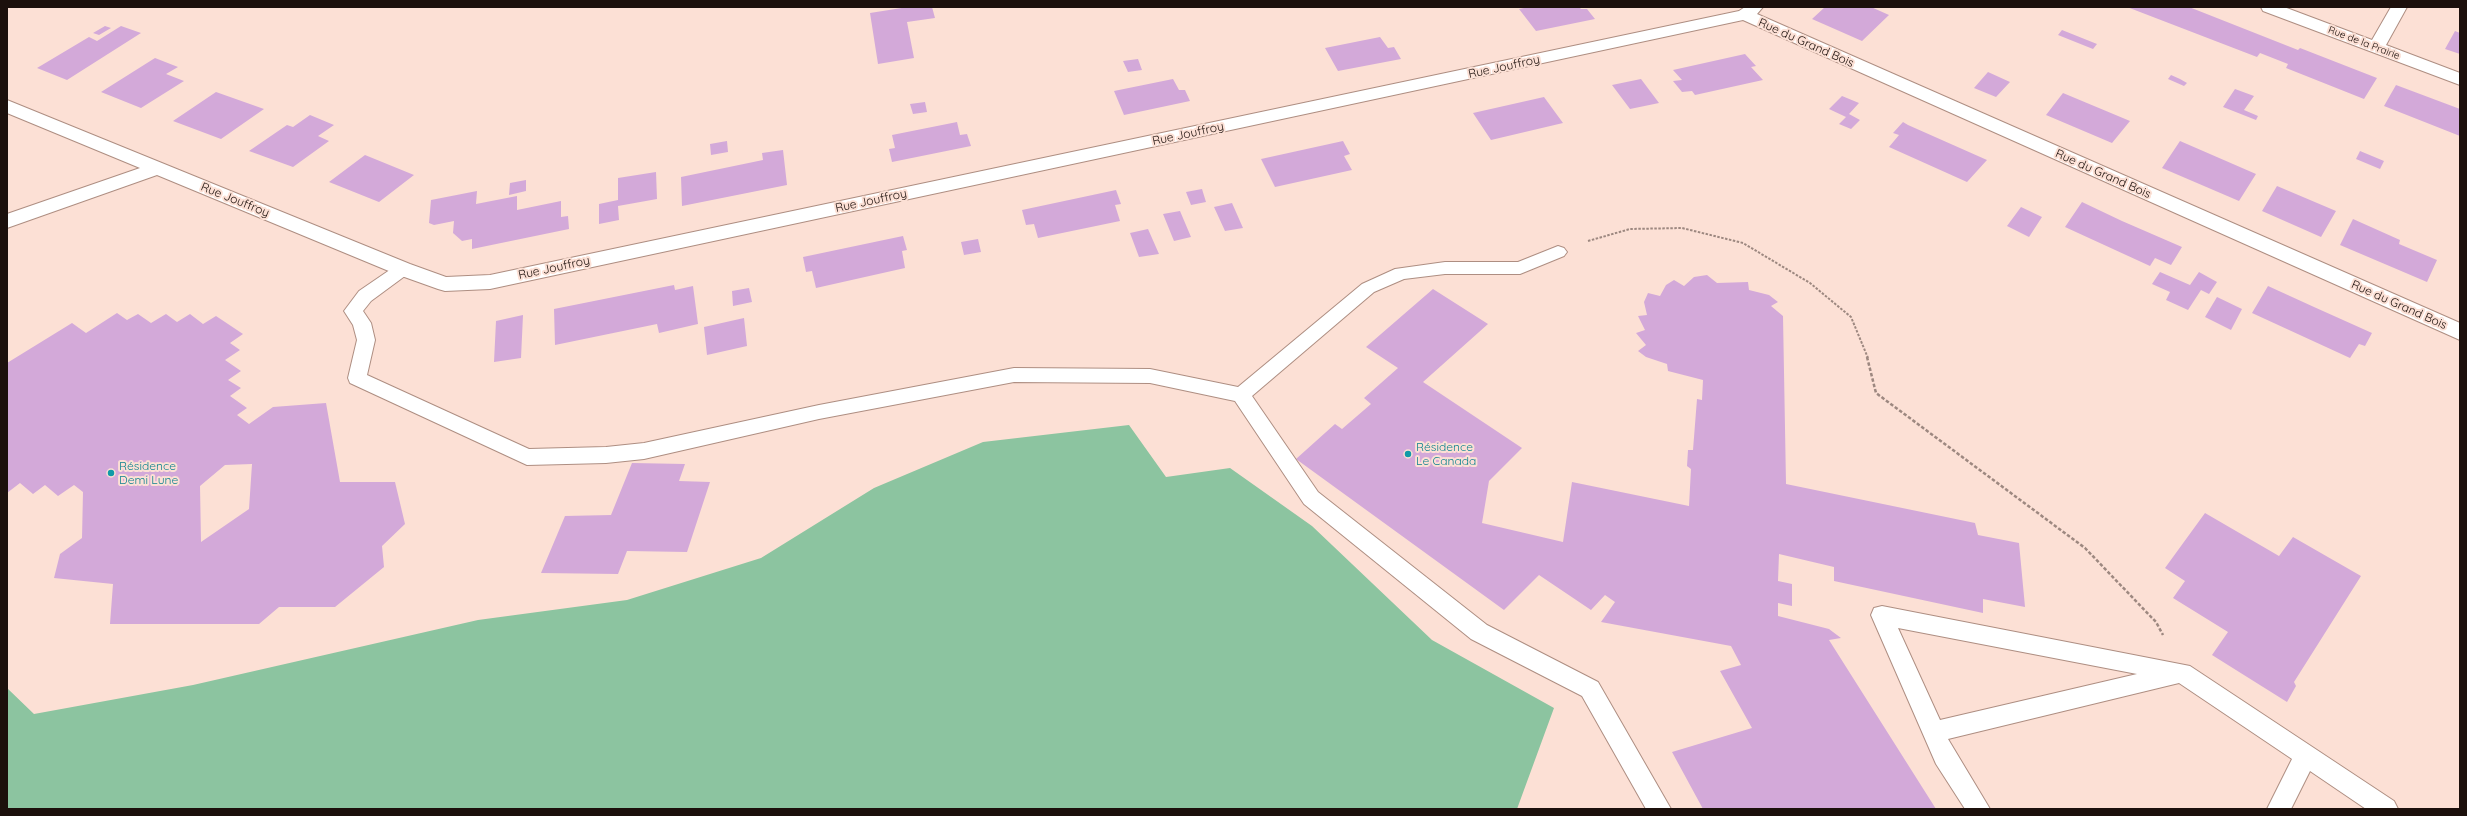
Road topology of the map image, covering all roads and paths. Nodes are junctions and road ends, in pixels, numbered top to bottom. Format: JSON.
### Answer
{"nodes":[{"id":1,"x":2269,"y":7,"type":"edge"},
{"id":2,"x":2399,"y":7,"type":"edge"},
{"id":3,"x":1750,"y":11,"type":"edge"},
{"id":4,"x":2376,"y":47,"type":"junction"},
{"id":5,"x":2460,"y":79,"type":"edge"},
{"id":6,"x":7,"y":106,"type":"edge"},
{"id":7,"x":158,"y":168,"type":"junction"},
{"id":8,"x":7,"y":221,"type":"edge"},
{"id":9,"x":1558,"y":252,"type":"joint"},
{"id":10,"x":403,"y":269,"type":"junction"},
{"id":11,"x":2460,"y":332,"type":"edge"},
{"id":12,"x":1241,"y":395,"type":"junction"},
{"id":13,"x":2182,"y":673,"type":"junction"},
{"id":14,"x":1934,"y":732,"type":"junction"},
{"id":15,"x":2306,"y":755,"type":"junction"},
{"id":16,"x":1659,"y":809,"type":"edge"},
{"id":17,"x":1978,"y":809,"type":"edge"},
{"id":18,"x":2278,"y":809,"type":"edge"},
{"id":19,"x":2386,"y":809,"type":"edge"}],
"edges":[{"from":1,"to":4,"type":"street","name":"Rue de la Prairie"},
{"from":2,"to":4,"type":"street"},
{"from":3,"to":10,"type":"street","name":"Rue Jouffroy"},
{"from":3,"to":11,"type":"street","name":"Rue du Grand Bois"},
{"from":4,"to":5,"type":"street","name":"Rue de la Prairie"},
{"from":6,"to":7,"type":"street","name":"Rue Jouffroy"},
{"from":7,"to":8,"type":"street"},
{"from":7,"to":10,"type":"street","name":"Rue Jouffroy"},
{"from":9,"to":12,"type":"lane"},
{"from":9,"to":13,"type":"path"},
{"from":10,"to":12,"type":"lane"},
{"from":12,"to":16,"type":"lane"},
{"from":13,"to":14,"type":"lane"},
{"from":13,"to":14,"type":"lane"},
{"from":13,"to":15,"type":"lane"},
{"from":14,"to":17,"type":"lane"},
{"from":15,"to":18,"type":"lane"},
{"from":15,"to":19,"type":"lane"}]}
